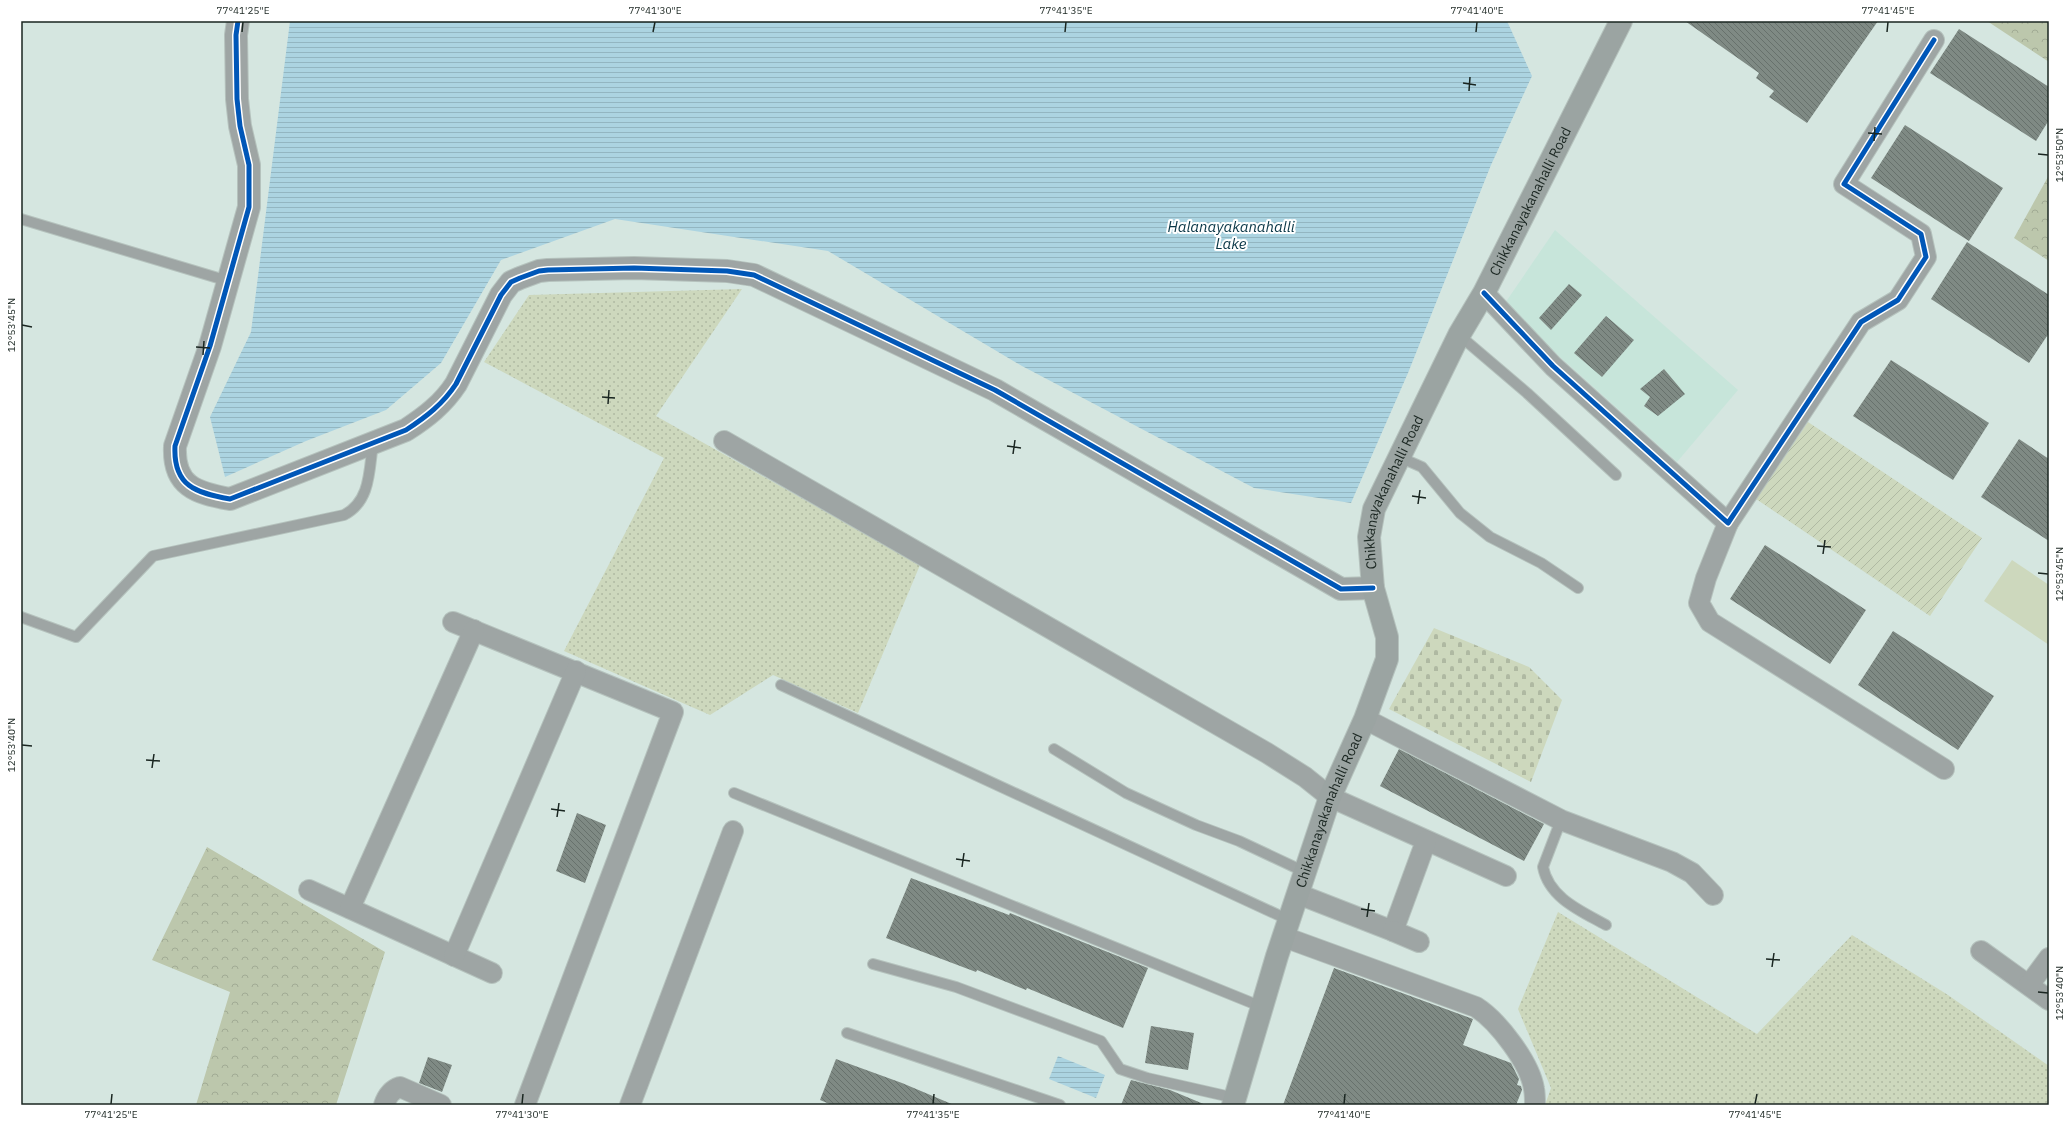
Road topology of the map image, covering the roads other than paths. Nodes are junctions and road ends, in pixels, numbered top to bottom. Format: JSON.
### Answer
{"nodes":[{"id":1,"x":238,"y":21,"type":"edge"},
{"id":2,"x":1621,"y":21,"type":"edge"},
{"id":3,"x":1934,"y":40,"type":"dead end"},
{"id":4,"x":21,"y":219,"type":"edge"},
{"id":5,"x":228,"y":281,"type":"junction"},
{"id":6,"x":1484,"y":293,"type":"junction"},
{"id":7,"x":1459,"y":335,"type":"junction"},
{"id":8,"x":724,"y":441,"type":"dead end"},
{"id":9,"x":373,"y":443,"type":"junction"},
{"id":10,"x":1399,"y":457,"type":"junction"},
{"id":11,"x":1616,"y":475,"type":"dead end"},
{"id":12,"x":1728,"y":523,"type":"junction"},
{"id":13,"x":1373,"y":588,"type":"junction"},
{"id":14,"x":1578,"y":588,"type":"dead end"},
{"id":15,"x":21,"y":617,"type":"edge"},
{"id":16,"x":453,"y":622,"type":"dead end"},
{"id":17,"x":474,"y":630,"type":"junction"},
{"id":18,"x":576,"y":671,"type":"junction"},
{"id":19,"x":782,"y":685,"type":"dead end"},
{"id":20,"x":1365,"y":719,"type":"junction"},
{"id":21,"x":1054,"y":749,"type":"dead end"},
{"id":22,"x":1944,"y":769,"type":"dead end"},
{"id":23,"x":734,"y":793,"type":"dead end"},
{"id":24,"x":1330,"y":797,"type":"junction"},
{"id":25,"x":1561,"y":820,"type":"junction"},
{"id":26,"x":733,"y":831,"type":"dead end"},
{"id":27,"x":1426,"y":841,"type":"junction"},
{"id":28,"x":1305,"y":872,"type":"junction"},
{"id":29,"x":1506,"y":876,"type":"dead end"},
{"id":30,"x":308,"y":890,"type":"dead end"},
{"id":31,"x":1298,"y":894,"type":"junction"},
{"id":32,"x":1713,"y":895,"type":"dead end"},
{"id":33,"x":350,"y":908,"type":"junction"},
{"id":34,"x":1606,"y":925,"type":"dead end"},
{"id":35,"x":1286,"y":928,"type":"junction"},
{"id":36,"x":1392,"y":931,"type":"junction"},
{"id":37,"x":1419,"y":942,"type":"dead end"},
{"id":38,"x":1982,"y":951,"type":"dead end"},
{"id":39,"x":454,"y":956,"type":"junction"},
{"id":40,"x":2049,"y":958,"type":"edge"},
{"id":41,"x":873,"y":964,"type":"dead end"},
{"id":42,"x":492,"y":973,"type":"dead end"},
{"id":43,"x":2029,"y":985,"type":"junction"},
{"id":44,"x":2049,"y":1000,"type":"edge"},
{"id":45,"x":1262,"y":1007,"type":"junction"},
{"id":46,"x":847,"y":1034,"type":"dead end"},
{"id":47,"x":1234,"y":1102,"type":"edge"},
{"id":48,"x":384,"y":1105,"type":"edge"},
{"id":49,"x":441,"y":1105,"type":"edge"},
{"id":50,"x":525,"y":1105,"type":"edge"},
{"id":51,"x":630,"y":1105,"type":"edge"},
{"id":52,"x":1060,"y":1105,"type":"edge"},
{"id":53,"x":1535,"y":1105,"type":"edge"}],
"edges":[{"from":1,"to":5,"type":"street"},
{"from":2,"to":6,"type":"main road","name":"Chikkanayakanahalli Road"},
{"from":3,"to":12,"type":"street"},
{"from":4,"to":5,"type":"lane"},
{"from":5,"to":9,"type":"street"},
{"from":6,"to":7,"type":"main road","name":"Chikkanayakanahalli Road"},
{"from":6,"to":12,"type":"street"},
{"from":7,"to":10,"type":"main road","name":"Chikkanayakanahalli Road"},
{"from":7,"to":11,"type":"lane"},
{"from":8,"to":24,"type":"street"},
{"from":9,"to":13,"type":"street"},
{"from":9,"to":15,"type":"lane"},
{"from":10,"to":13,"type":"main road","name":"Chikkanayakanahalli Road"},
{"from":10,"to":14,"type":"lane"},
{"from":12,"to":22,"type":"street"},
{"from":13,"to":20,"type":"main road","name":"Chikkanayakanahalli Road"},
{"from":16,"to":17,"type":"street"},
{"from":17,"to":18,"type":"street"},
{"from":17,"to":33,"type":"street"},
{"from":18,"to":39,"type":"street"},
{"from":18,"to":50,"type":"street"},
{"from":19,"to":35,"type":"lane"},
{"from":20,"to":24,"type":"main road","name":"Chikkanayakanahalli Road"},
{"from":20,"to":25,"type":"street"},
{"from":21,"to":28,"type":"lane"},
{"from":23,"to":45,"type":"lane"},
{"from":24,"to":27,"type":"street"},
{"from":24,"to":28,"type":"main road","name":"Chikkanayakanahalli Road"},
{"from":25,"to":32,"type":"street"},
{"from":25,"to":34,"type":"lane"},
{"from":26,"to":51,"type":"street"},
{"from":27,"to":29,"type":"street"},
{"from":27,"to":36,"type":"street"},
{"from":28,"to":31,"type":"main road","name":"Chikkanayakanahalli Road"},
{"from":30,"to":33,"type":"street"},
{"from":31,"to":35,"type":"main road","name":"Chikkanayakanahalli Road"},
{"from":31,"to":36,"type":"street"},
{"from":33,"to":39,"type":"street"},
{"from":35,"to":45,"type":"main road","name":"Chikkanayakanahalli Road"},
{"from":35,"to":53,"type":"street"},
{"from":36,"to":37,"type":"street"},
{"from":38,"to":43,"type":"street"},
{"from":39,"to":42,"type":"street"},
{"from":40,"to":43,"type":"street"},
{"from":41,"to":47,"type":"lane"},
{"from":43,"to":44,"type":"street"},
{"from":45,"to":47,"type":"main road","name":"Chikkanayakanahalli Road"},
{"from":46,"to":52,"type":"lane"},
{"from":48,"to":49,"type":"street"}]}
